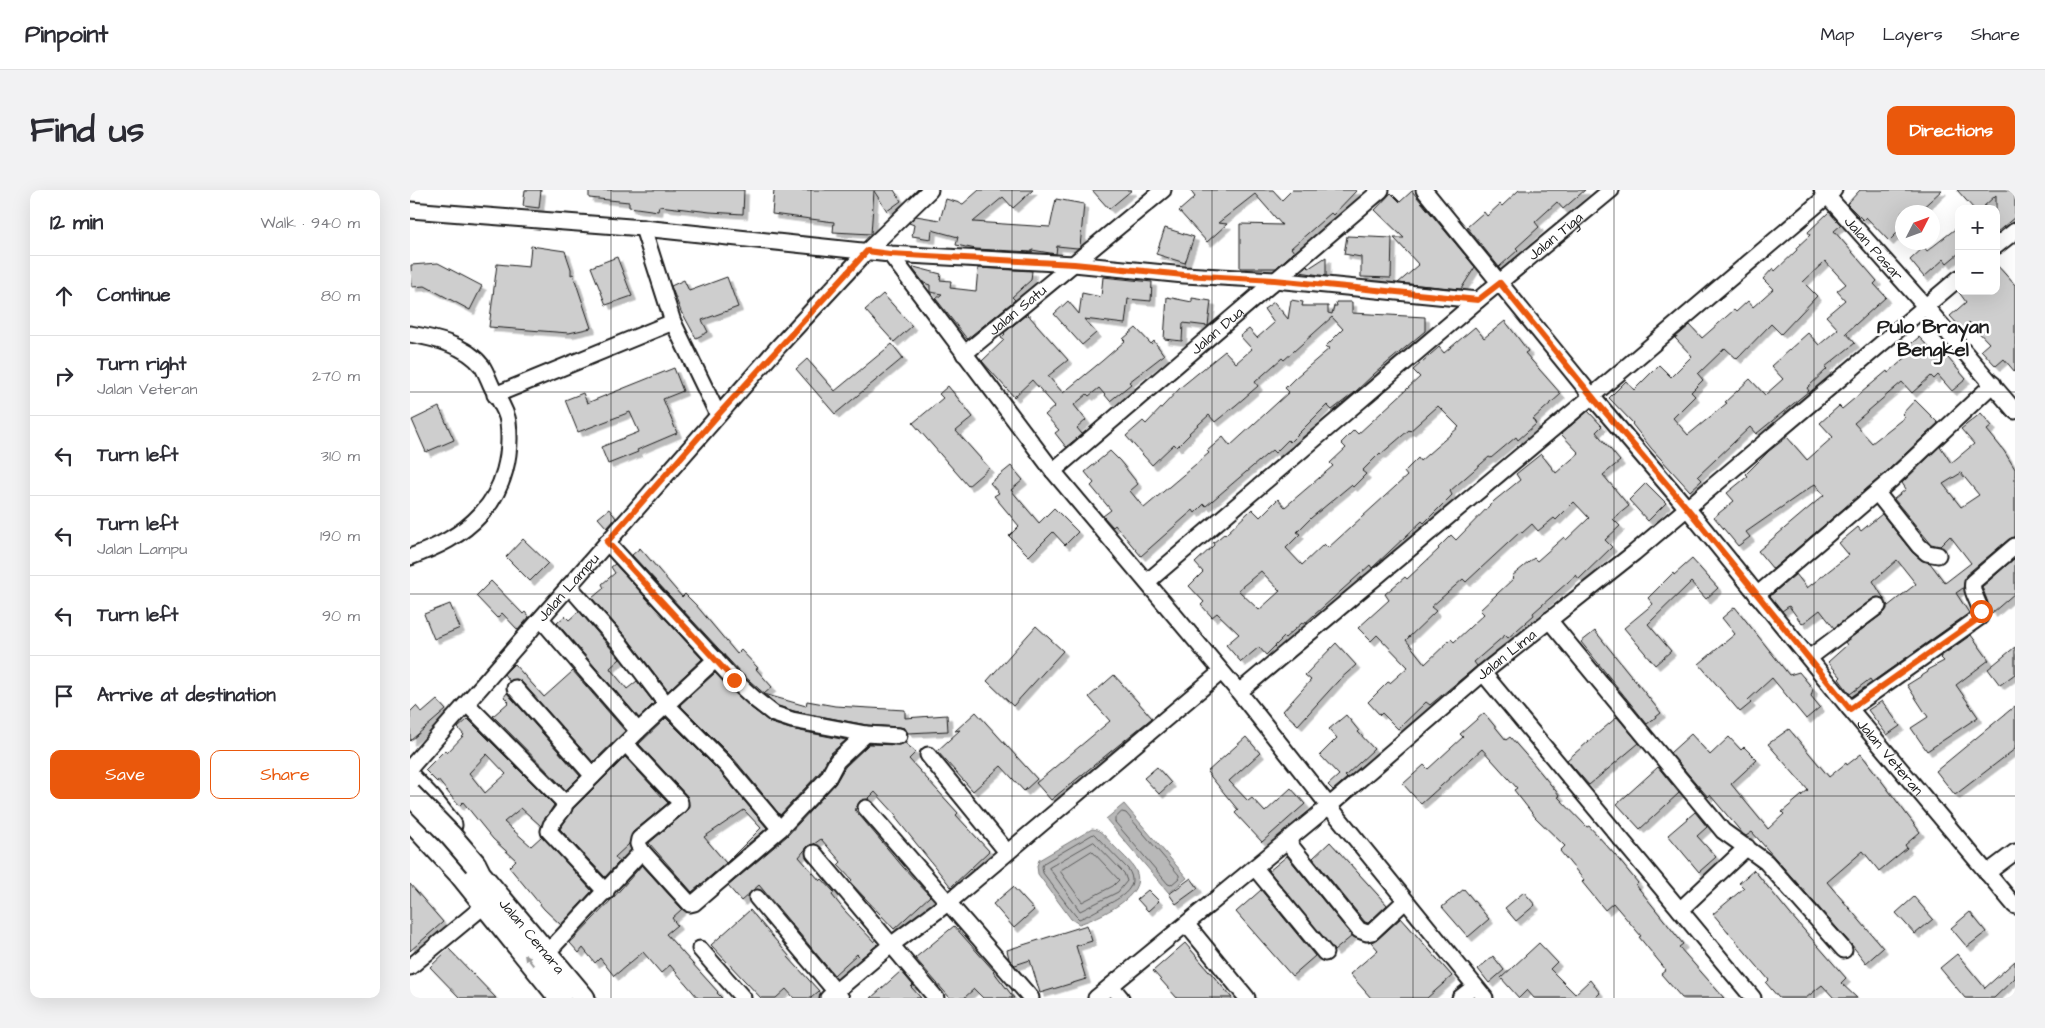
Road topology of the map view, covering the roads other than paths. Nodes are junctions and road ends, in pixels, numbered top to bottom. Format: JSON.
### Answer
{"nodes":[{"id":1,"x":930,"y":190,"type":"edge"},
{"id":2,"x":1163,"y":190,"type":"edge"},
{"id":3,"x":1381,"y":190,"type":"edge"},
{"id":4,"x":1424,"y":190,"type":"edge"},
{"id":5,"x":1611,"y":190,"type":"edge"},
{"id":6,"x":1827,"y":192,"type":"edge"},
{"id":7,"x":410,"y":210,"type":"edge"},
{"id":8,"x":643,"y":228,"type":"junction"},
{"id":9,"x":2015,"y":231,"type":"edge"},
{"id":10,"x":2000,"y":243,"type":"edge"},
{"id":11,"x":867,"y":251,"type":"junction"},
{"id":12,"x":890,"y":254,"type":"junction"},
{"id":13,"x":1074,"y":264,"type":"junction"},
{"id":14,"x":1275,"y":280,"type":"junction"},
{"id":15,"x":1955,"y":281,"type":"edge"},
{"id":16,"x":1500,"y":283,"type":"junction"},
{"id":17,"x":1478,"y":300,"type":"junction"},
{"id":18,"x":1925,"y":306,"type":"junction"},
{"id":19,"x":673,"y":322,"type":"junction"},
{"id":20,"x":410,"y":334,"type":"edge"},
{"id":21,"x":964,"y":354,"type":"junction"},
{"id":22,"x":1993,"y":384,"type":"junction"},
{"id":23,"x":495,"y":395,"type":"junction"},
{"id":24,"x":1592,"y":396,"type":"junction"},
{"id":25,"x":2015,"y":411,"type":"edge"},
{"id":26,"x":718,"y":415,"type":"junction"},
{"id":27,"x":1053,"y":471,"type":"junction"},
{"id":28,"x":1876,"y":493,"type":"junction"},
{"id":29,"x":1687,"y":508,"type":"junction"},
{"id":30,"x":607,"y":542,"type":"junction"},
{"id":31,"x":2015,"y":546,"type":"edge"},
{"id":32,"x":1938,"y":555,"type":"dead end"},
{"id":33,"x":410,"y":557,"type":"edge"},
{"id":34,"x":1147,"y":582,"type":"junction"},
{"id":35,"x":569,"y":586,"type":"junction"},
{"id":36,"x":1757,"y":595,"type":"junction"},
{"id":37,"x":1878,"y":606,"type":"dead end"},
{"id":38,"x":541,"y":619,"type":"junction"},
{"id":39,"x":1549,"y":620,"type":"junction"},
{"id":40,"x":1809,"y":658,"type":"junction"},
{"id":41,"x":716,"y":659,"type":"junction"},
{"id":42,"x":1221,"y":672,"type":"junction"},
{"id":43,"x":1483,"y":673,"type":"junction"},
{"id":44,"x":515,"y":688,"type":"dead end"},
{"id":45,"x":1239,"y":692,"type":"junction"},
{"id":46,"x":467,"y":704,"type":"junction"},
{"id":47,"x":667,"y":705,"type":"junction"},
{"id":48,"x":1850,"y":709,"type":"junction"},
{"id":49,"x":638,"y":731,"type":"junction"},
{"id":50,"x":866,"y":734,"type":"junction"},
{"id":51,"x":899,"y":736,"type":"dead end"},
{"id":52,"x":626,"y":744,"type":"junction"},
{"id":53,"x":928,"y":756,"type":"dead end"},
{"id":54,"x":410,"y":768,"type":"edge"},
{"id":55,"x":593,"y":776,"type":"junction"},
{"id":56,"x":410,"y":778,"type":"edge"},
{"id":57,"x":410,"y":794,"type":"edge"},
{"id":58,"x":564,"y":805,"type":"junction"},
{"id":59,"x":1329,"y":806,"type":"junction"},
{"id":60,"x":866,"y":808,"type":"dead end"},
{"id":61,"x":410,"y":820,"type":"edge"},
{"id":62,"x":780,"y":829,"type":"junction"},
{"id":63,"x":410,"y":832,"type":"edge"},
{"id":64,"x":1287,"y":842,"type":"junction"},
{"id":65,"x":1746,"y":847,"type":"junction"},
{"id":66,"x":642,"y":851,"type":"junction"},
{"id":67,"x":1007,"y":852,"type":"junction"},
{"id":68,"x":2015,"y":852,"type":"edge"},
{"id":69,"x":814,"y":854,"type":"dead end"},
{"id":70,"x":1255,"y":868,"type":"junction"},
{"id":71,"x":471,"y":874,"type":"junction"},
{"id":72,"x":1987,"y":874,"type":"junction"},
{"id":73,"x":606,"y":892,"type":"junction"},
{"id":74,"x":757,"y":898,"type":"dead end"},
{"id":75,"x":1405,"y":901,"type":"junction"},
{"id":76,"x":949,"y":902,"type":"junction"},
{"id":77,"x":485,"y":905,"type":"junction"},
{"id":78,"x":2015,"y":906,"type":"edge"},
{"id":79,"x":1680,"y":910,"type":"junction"},
{"id":80,"x":1187,"y":925,"type":"junction"},
{"id":81,"x":892,"y":945,"type":"junction"},
{"id":82,"x":700,"y":949,"type":"dead end"},
{"id":83,"x":1844,"y":950,"type":"dead end"},
{"id":84,"x":547,"y":953,"type":"junction"},
{"id":85,"x":1325,"y":953,"type":"dead end"},
{"id":86,"x":410,"y":968,"type":"edge"},
{"id":87,"x":1111,"y":986,"type":"junction"},
{"id":88,"x":1475,"y":986,"type":"junction"},
{"id":89,"x":561,"y":990,"type":"edge"},
{"id":90,"x":835,"y":996,"type":"edge"},
{"id":91,"x":584,"y":998,"type":"edge"},
{"id":92,"x":743,"y":998,"type":"edge"},
{"id":93,"x":936,"y":998,"type":"edge"},
{"id":94,"x":1031,"y":998,"type":"edge"},
{"id":95,"x":1096,"y":998,"type":"edge"},
{"id":96,"x":1121,"y":998,"type":"edge"},
{"id":97,"x":1247,"y":998,"type":"edge"},
{"id":98,"x":1460,"y":998,"type":"edge"},
{"id":99,"x":1485,"y":998,"type":"edge"},
{"id":100,"x":1753,"y":998,"type":"edge"}],
"edges":[{"from":1,"to":11,"type":"street","name":"Jalan Lampu"},
{"from":2,"to":13,"type":"street","name":"Jalan Satu"},
{"from":3,"to":14,"type":"street","name":"Jalan Dua"},
{"from":4,"to":16,"type":"street","name":"Jalan Veteran"},
{"from":5,"to":16,"type":"street","name":"Jalan Tiga"},
{"from":6,"to":18,"type":"street","name":"Jalan Pasar"},
{"from":6,"to":24,"type":"street"},
{"from":7,"to":8,"type":"street"},
{"from":8,"to":11,"type":"street"},
{"from":8,"to":19,"type":"street"},
{"from":9,"to":10,"type":"street"},
{"from":11,"to":12,"type":"street"},
{"from":11,"to":26,"type":"street","name":"Jalan Lampu"},
{"from":12,"to":13,"type":"street"},
{"from":12,"to":21,"type":"street"},
{"from":13,"to":14,"type":"street"},
{"from":13,"to":21,"type":"street","name":"Jalan Satu"},
{"from":14,"to":17,"type":"street"},
{"from":14,"to":27,"type":"street","name":"Jalan Dua"},
{"from":15,"to":18,"type":"street","name":"Jalan Lima"},
{"from":16,"to":17,"type":"street","name":"Jalan Tiga"},
{"from":16,"to":24,"type":"street","name":"Jalan Veteran"},
{"from":17,"to":34,"type":"street","name":"Jalan Tiga"},
{"from":18,"to":22,"type":"street","name":"Jalan Pasar"},
{"from":18,"to":29,"type":"street","name":"Jalan Lima"},
{"from":19,"to":23,"type":"street"},
{"from":19,"to":26,"type":"street"},
{"from":20,"to":23,"type":"street"},
{"from":21,"to":27,"type":"street"},
{"from":22,"to":25,"type":"street","name":"Jalan Pasar"},
{"from":22,"to":28,"type":"street"},
{"from":23,"to":33,"type":"street"},
{"from":24,"to":29,"type":"street","name":"Jalan Veteran"},
{"from":24,"to":45,"type":"street"},
{"from":26,"to":30,"type":"street","name":"Jalan Lampu"},
{"from":27,"to":34,"type":"street"},
{"from":28,"to":32,"type":"street"},
{"from":28,"to":36,"type":"street"},
{"from":29,"to":36,"type":"street","name":"Jalan Veteran"},
{"from":29,"to":39,"type":"street","name":"Jalan Lima"},
{"from":30,"to":35,"type":"street","name":"Jalan Lampu"},
{"from":30,"to":41,"type":"street"},
{"from":31,"to":48,"type":"street"},
{"from":34,"to":42,"type":"street"},
{"from":35,"to":38,"type":"street","name":"Jalan Lampu"},
{"from":35,"to":47,"type":"street"},
{"from":36,"to":40,"type":"street","name":"Jalan Veteran"},
{"from":37,"to":40,"type":"street"},
{"from":38,"to":46,"type":"street","name":"Jalan Lampu"},
{"from":38,"to":49,"type":"street"},
{"from":39,"to":43,"type":"street","name":"Jalan Lima"},
{"from":39,"to":65,"type":"street"},
{"from":40,"to":48,"type":"street","name":"Jalan Veteran"},
{"from":41,"to":47,"type":"street"},
{"from":41,"to":50,"type":"street"},
{"from":42,"to":45,"type":"street"},
{"from":42,"to":67,"type":"street"},
{"from":43,"to":59,"type":"street","name":"Jalan Lima"},
{"from":43,"to":79,"type":"street"},
{"from":44,"to":55,"type":"street"},
{"from":45,"to":59,"type":"street"},
{"from":46,"to":54,"type":"street","name":"Jalan Lampu"},
{"from":46,"to":58,"type":"street"},
{"from":47,"to":49,"type":"street"},
{"from":47,"to":62,"type":"street"},
{"from":48,"to":72,"type":"street","name":"Jalan Veteran"},
{"from":49,"to":52,"type":"street"},
{"from":50,"to":51,"type":"street"},
{"from":50,"to":62,"type":"street"},
{"from":52,"to":55,"type":"street"},
{"from":52,"to":66,"type":"street"},
{"from":53,"to":67,"type":"street"},
{"from":55,"to":58,"type":"street"},
{"from":56,"to":71,"type":"highway","name":"Jalan Cemara"},
{"from":57,"to":71,"type":"highway","bridge":true},
{"from":58,"to":73,"type":"street"},
{"from":59,"to":64,"type":"street","name":"Jalan Lima"},
{"from":59,"to":75,"type":"street"},
{"from":60,"to":76,"type":"street"},
{"from":61,"to":71,"type":"highway"},
{"from":62,"to":66,"type":"street"},
{"from":63,"to":71,"type":"highway","name":"Jalan Cemara"},
{"from":64,"to":70,"type":"street","name":"Jalan Lima"},
{"from":64,"to":75,"type":"street"},
{"from":65,"to":79,"type":"street"},
{"from":65,"to":83,"type":"street"},
{"from":66,"to":73,"type":"street"},
{"from":67,"to":76,"type":"street"},
{"from":68,"to":72,"type":"street"},
{"from":69,"to":81,"type":"street"},
{"from":70,"to":80,"type":"street","name":"Jalan Lima"},
{"from":70,"to":85,"type":"street"},
{"from":71,"to":77,"type":"highway","name":"Jalan Cemara"},
{"from":71,"to":84,"type":"highway","name":"Jalan Cemara"},
{"from":72,"to":78,"type":"street","name":"Jalan Veteran"},
{"from":73,"to":84,"type":"street"},
{"from":74,"to":90,"type":"street"},
{"from":75,"to":88,"type":"street"},
{"from":76,"to":81,"type":"street"},
{"from":76,"to":94,"type":"street"},
{"from":77,"to":86,"type":"street"},
{"from":89,"to":77,"type":"highway","name":"Jalan Cemara","one_way":true},
{"from":79,"to":100,"type":"street"},
{"from":80,"to":87,"type":"street","name":"Jalan Lima"},
{"from":80,"to":97,"type":"street"},
{"from":81,"to":90,"type":"street"},
{"from":81,"to":93,"type":"street"},
{"from":82,"to":92,"type":"street"},
{"from":84,"to":89,"type":"highway","name":"Jalan Cemara"},
{"from":87,"to":95,"type":"street","name":"Jalan Lima"},
{"from":87,"to":96,"type":"street"},
{"from":88,"to":98,"type":"street"},
{"from":88,"to":99,"type":"street"},
{"from":89,"to":91,"type":"highway","name":"Jalan Cemara"}]}
